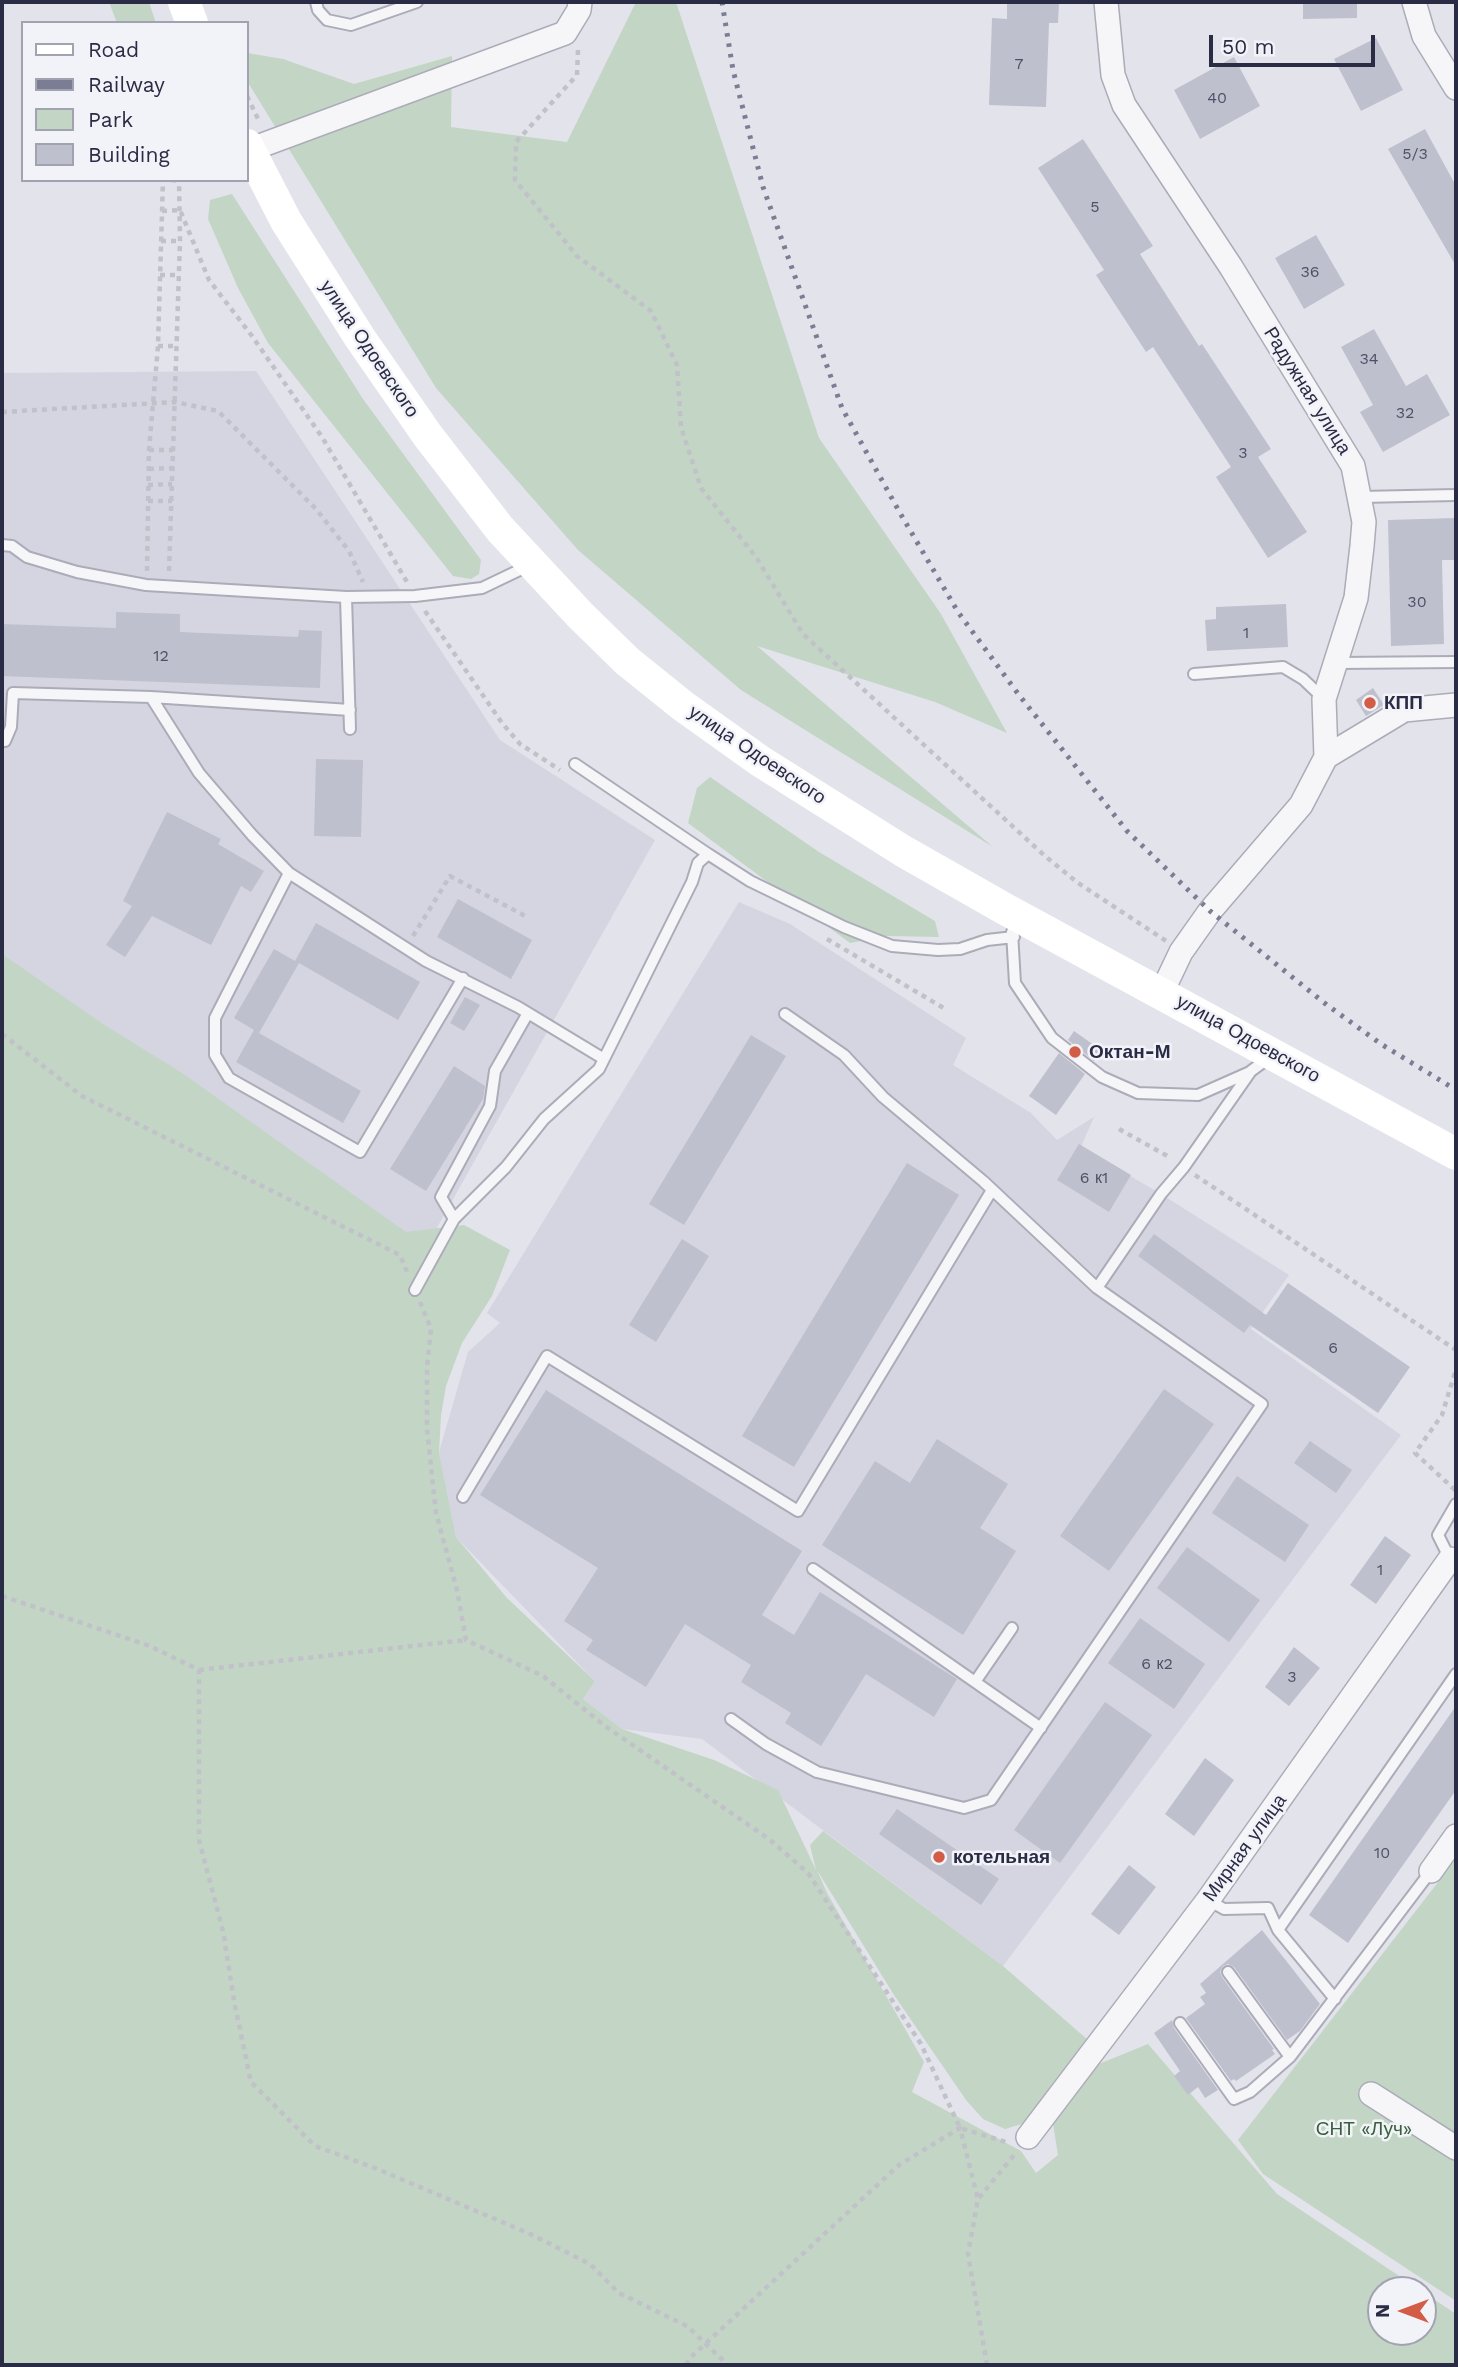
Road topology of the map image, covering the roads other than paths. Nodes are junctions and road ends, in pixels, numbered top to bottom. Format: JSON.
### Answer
{"nodes":[{"id":1,"x":184,"y":2,"type":"edge"},
{"id":2,"x":316,"y":2,"type":"edge"},
{"id":3,"x":417,"y":2,"type":"edge"},
{"id":4,"x":1106,"y":2,"type":"edge"},
{"id":5,"x":1414,"y":2,"type":"edge"},
{"id":6,"x":579,"y":6,"type":"edge"},
{"id":7,"x":191,"y":21,"type":"edge"},
{"id":8,"x":1456,"y":88,"type":"edge"},
{"id":9,"x":255,"y":146,"type":"edge"},
{"id":10,"x":1456,"y":495,"type":"edge"},
{"id":11,"x":1360,"y":497,"type":"junction"},
{"id":12,"x":2,"y":545,"type":"edge"},
{"id":13,"x":533,"y":564,"type":"junction"},
{"id":14,"x":346,"y":597,"type":"junction"},
{"id":15,"x":1456,"y":662,"type":"edge"},
{"id":16,"x":1337,"y":663,"type":"junction"},
{"id":17,"x":1194,"y":674,"type":"dead end"},
{"id":18,"x":151,"y":697,"type":"junction"},
{"id":19,"x":1324,"y":699,"type":"junction"},
{"id":20,"x":1456,"y":705,"type":"edge"},
{"id":21,"x":350,"y":710,"type":"junction"},
{"id":22,"x":350,"y":729,"type":"dead end"},
{"id":23,"x":2,"y":741,"type":"edge"},
{"id":24,"x":1326,"y":757,"type":"junction"},
{"id":25,"x":575,"y":764,"type":"dead end"},
{"id":26,"x":708,"y":854,"type":"junction"},
{"id":27,"x":289,"y":873,"type":"junction"},
{"id":28,"x":1009,"y":923,"type":"junction"},
{"id":29,"x":463,"y":978,"type":"junction"},
{"id":30,"x":1162,"y":992,"type":"junction"},
{"id":31,"x":528,"y":1013,"type":"junction"},
{"id":32,"x":785,"y":1014,"type":"dead end"},
{"id":33,"x":604,"y":1059,"type":"junction"},
{"id":34,"x":1263,"y":1062,"type":"junction"},
{"id":35,"x":1456,"y":1154,"type":"edge"},
{"id":36,"x":992,"y":1190,"type":"junction"},
{"id":37,"x":454,"y":1220,"type":"junction"},
{"id":38,"x":1097,"y":1288,"type":"junction"},
{"id":39,"x":415,"y":1290,"type":"road end"},
{"id":40,"x":463,"y":1497,"type":"dead end"},
{"id":41,"x":1456,"y":1504,"type":"edge"},
{"id":42,"x":1453,"y":1560,"type":"edge"},
{"id":43,"x":813,"y":1569,"type":"dead end"},
{"id":44,"x":1012,"y":1628,"type":"dead end"},
{"id":45,"x":1456,"y":1674,"type":"edge"},
{"id":46,"x":975,"y":1682,"type":"junction"},
{"id":47,"x":732,"y":1719,"type":"dead end"},
{"id":48,"x":1041,"y":1728,"type":"junction"},
{"id":49,"x":1456,"y":1836,"type":"edge"},
{"id":50,"x":1431,"y":1871,"type":"joint"},
{"id":51,"x":1208,"y":1900,"type":"junction"},
{"id":52,"x":1278,"y":1930,"type":"junction"},
{"id":53,"x":1228,"y":1972,"type":"dead end"},
{"id":54,"x":1335,"y":1999,"type":"junction"},
{"id":55,"x":1180,"y":2024,"type":"dead end"},
{"id":56,"x":1290,"y":2057,"type":"junction"},
{"id":57,"x":1371,"y":2094,"type":"dead end"},
{"id":58,"x":1028,"y":2137,"type":"road end"},
{"id":59,"x":1456,"y":2147,"type":"edge"}],
"edges":[{"from":1,"to":7,"type":"street"},
{"from":2,"to":3,"type":"lane"},
{"from":4,"to":11,"type":"street","name":"Радужная улица"},
{"from":5,"to":8,"type":"street"},
{"from":6,"to":9,"type":"street"},
{"from":9,"to":13,"type":"street","name":"улица Одоевского"},
{"from":10,"to":11,"type":"lane"},
{"from":11,"to":16,"type":"street","name":"Радужная улица"},
{"from":12,"to":14,"type":"lane"},
{"from":13,"to":14,"type":"lane"},
{"from":13,"to":28,"type":"street","name":"улица Одоевского"},
{"from":14,"to":21,"type":"lane"},
{"from":15,"to":16,"type":"lane"},
{"from":16,"to":19,"type":"street","name":"Радужная улица"},
{"from":17,"to":19,"type":"lane"},
{"from":18,"to":21,"type":"lane"},
{"from":18,"to":23,"type":"lane"},
{"from":18,"to":27,"type":"lane"},
{"from":19,"to":24,"type":"street","name":"Радужная улица"},
{"from":20,"to":24,"type":"street"},
{"from":21,"to":22,"type":"lane"},
{"from":24,"to":30,"type":"street"},
{"from":25,"to":26,"type":"lane"},
{"from":26,"to":28,"type":"lane"},
{"from":26,"to":33,"type":"lane"},
{"from":27,"to":29,"type":"lane"},
{"from":27,"to":29,"type":"lane"},
{"from":28,"to":30,"type":"street","name":"улица Одоевского"},
{"from":28,"to":34,"type":"lane"},
{"from":29,"to":31,"type":"lane"},
{"from":30,"to":34,"type":"street","name":"улица Одоевского"},
{"from":31,"to":33,"type":"lane"},
{"from":31,"to":37,"type":"lane"},
{"from":32,"to":36,"type":"lane"},
{"from":33,"to":37,"type":"lane"},
{"from":34,"to":35,"type":"street","name":"улица Одоевского"},
{"from":34,"to":38,"type":"lane"},
{"from":36,"to":38,"type":"lane"},
{"from":36,"to":40,"type":"lane"},
{"from":37,"to":39,"type":"lane"},
{"from":38,"to":48,"type":"lane"},
{"from":41,"to":42,"type":"lane"},
{"from":42,"to":51,"type":"street","name":"Мирная улица"},
{"from":43,"to":46,"type":"lane"},
{"from":44,"to":46,"type":"lane"},
{"from":45,"to":52,"type":"lane"},
{"from":46,"to":48,"type":"lane"},
{"from":47,"to":48,"type":"lane"},
{"from":49,"to":50,"type":"street"},
{"from":50,"to":54,"type":"lane"},
{"from":51,"to":52,"type":"lane"},
{"from":51,"to":58,"type":"street","name":"Мирная улица"},
{"from":52,"to":54,"type":"lane"},
{"from":53,"to":56,"type":"lane"},
{"from":54,"to":56,"type":"lane"},
{"from":55,"to":56,"type":"lane"},
{"from":57,"to":59,"type":"street"}]}
